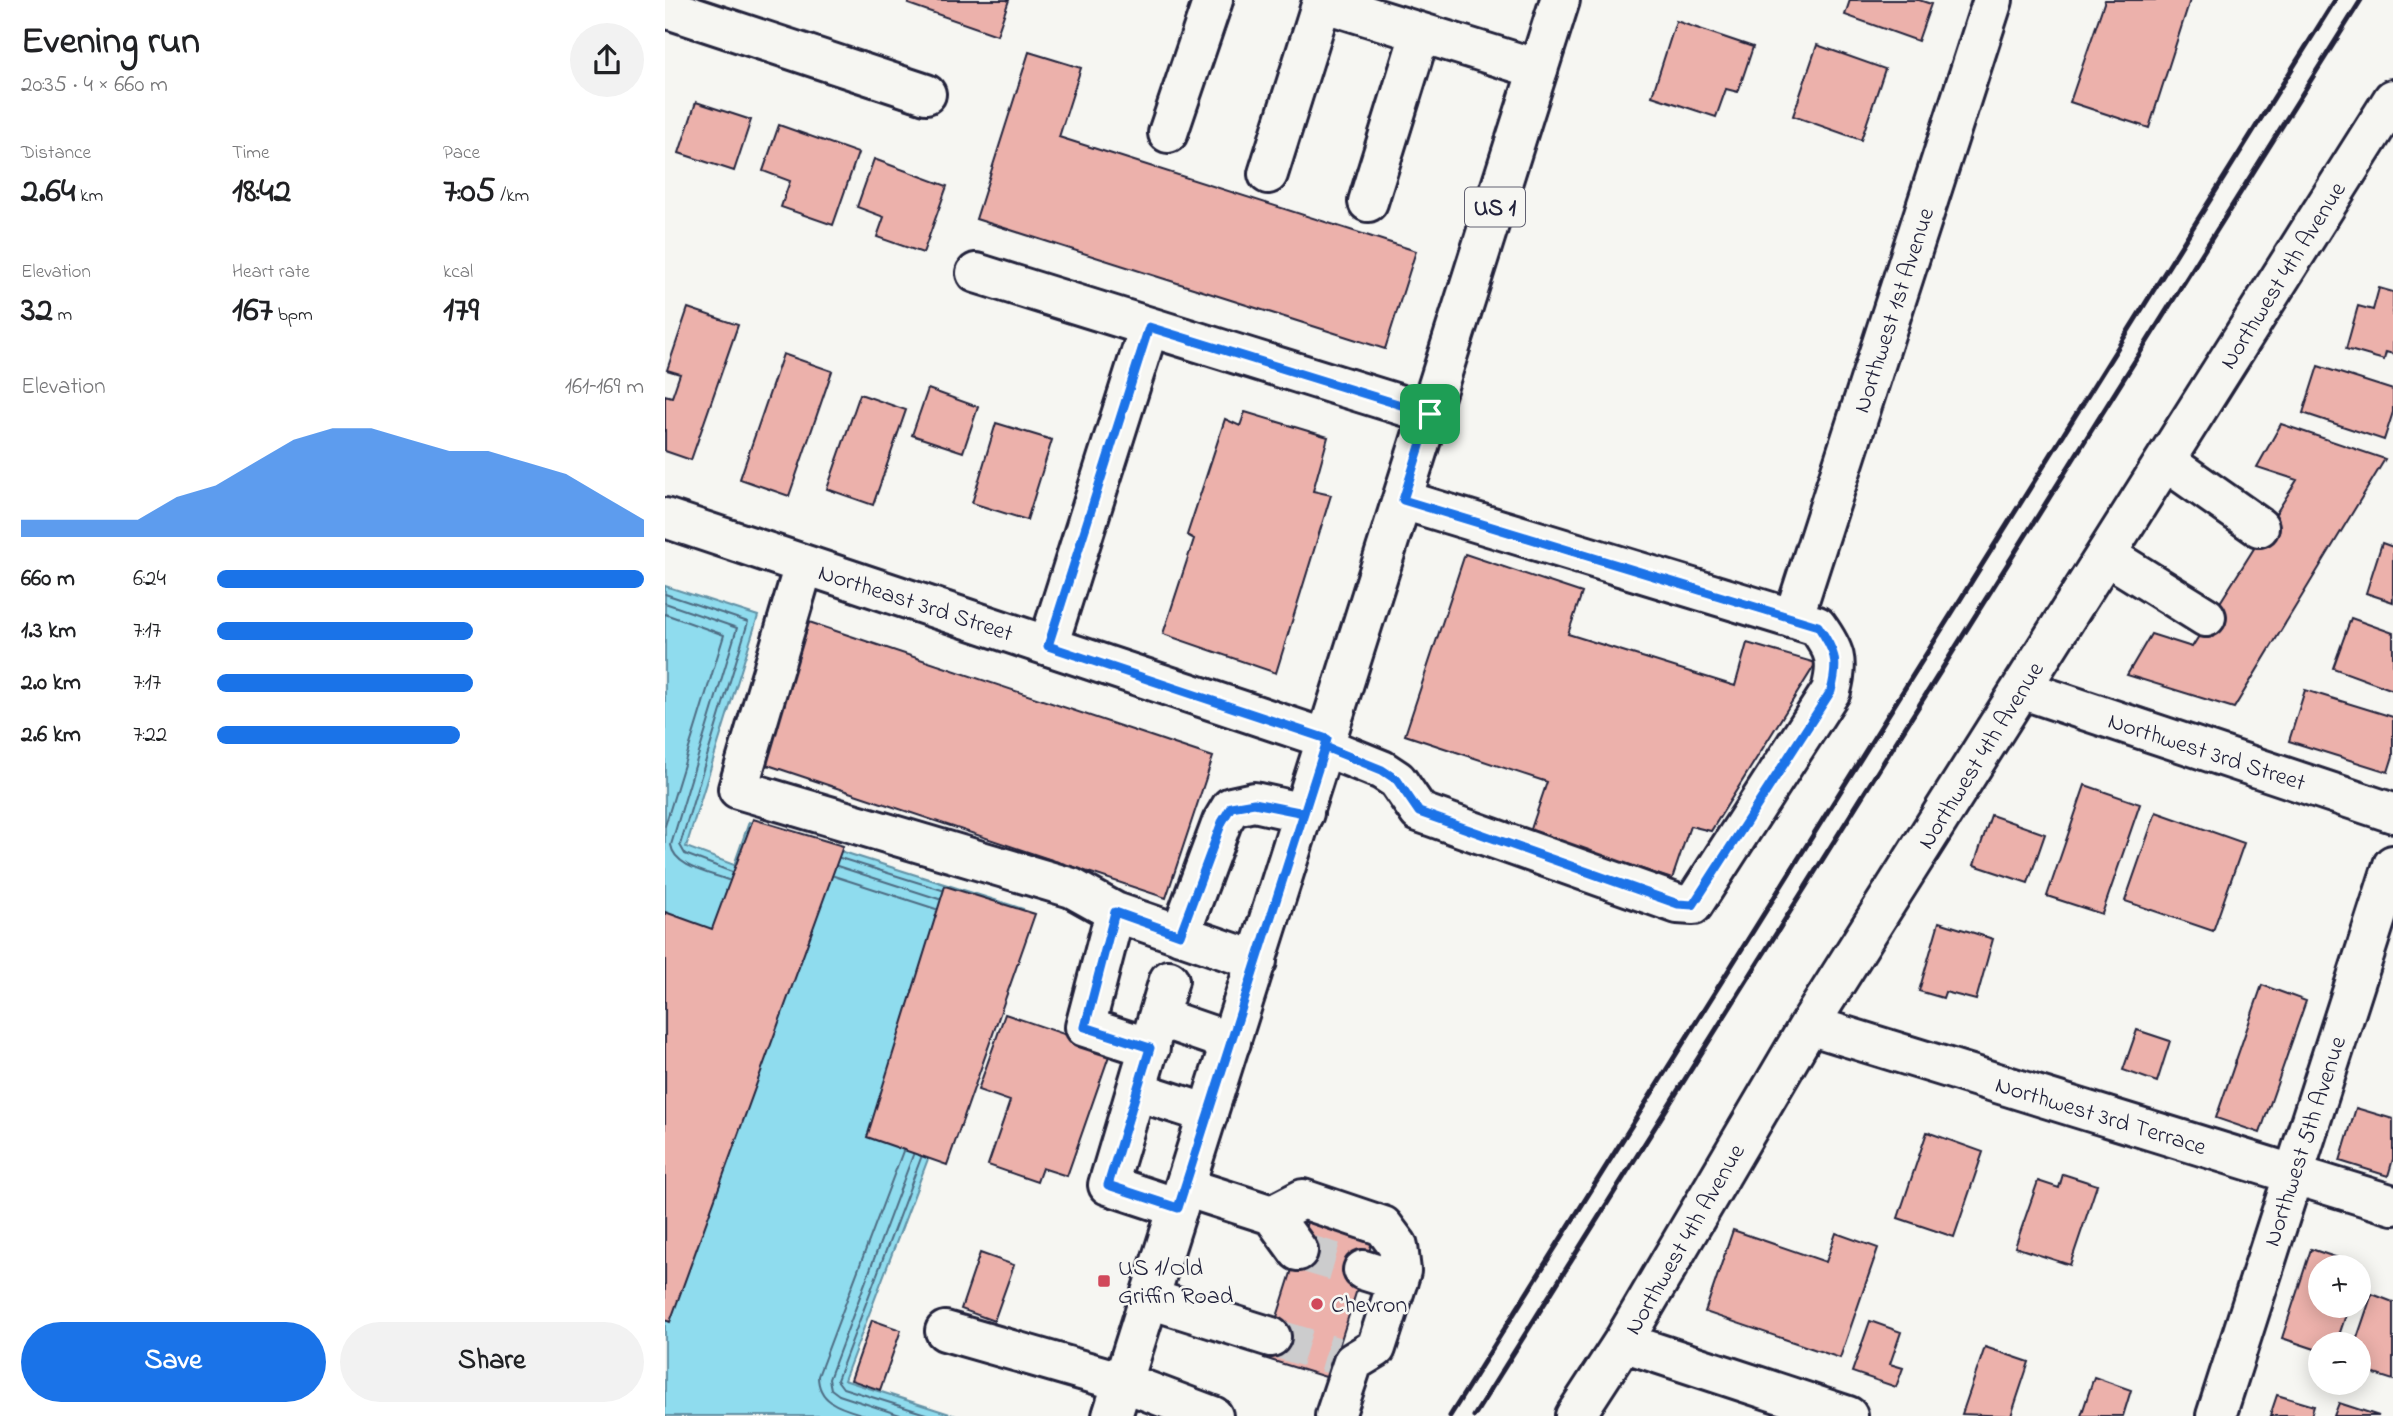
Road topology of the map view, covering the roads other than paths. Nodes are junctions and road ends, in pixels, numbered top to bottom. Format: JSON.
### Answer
{"nodes":[{"id":1,"x":1213,"y":0,"type":"edge"},
{"id":2,"x":1560,"y":0,"type":"edge"},
{"id":3,"x":1993,"y":0,"type":"edge"},
{"id":4,"x":1319,"y":1,"type":"edge"},
{"id":5,"x":665,"y":8,"type":"edge"},
{"id":6,"x":1420,"y":34,"type":"junction"},
{"id":7,"x":1538,"y":69,"type":"junction"},
{"id":8,"x":926,"y":94,"type":"dead end"},
{"id":9,"x":2393,"y":99,"type":"edge"},
{"id":10,"x":1168,"y":133,"type":"dead end"},
{"id":11,"x":1268,"y":174,"type":"dead end"},
{"id":12,"x":1368,"y":202,"type":"dead end"},
{"id":13,"x":977,"y":273,"type":"dead end"},
{"id":14,"x":1149,"y":327,"type":"junction"},
{"id":15,"x":1430,"y":414,"type":"junction"},
{"id":16,"x":2165,"y":461,"type":"junction"},
{"id":17,"x":1403,"y":500,"type":"junction"},
{"id":18,"x":665,"y":518,"type":"edge"},
{"id":19,"x":2259,"y":527,"type":"dead end"},
{"id":20,"x":2106,"y":555,"type":"junction"},
{"id":21,"x":804,"y":565,"type":"junction"},
{"id":22,"x":2206,"y":617,"type":"dead end"},
{"id":23,"x":1793,"y":619,"type":"junction"},
{"id":24,"x":1048,"y":646,"type":"junction"},
{"id":25,"x":2021,"y":689,"type":"junction"},
{"id":26,"x":1326,"y":743,"type":"junction"},
{"id":27,"x":1304,"y":813,"type":"junction"},
{"id":28,"x":2393,"y":813,"type":"edge"},
{"id":29,"x":2393,"y":865,"type":"edge"},
{"id":30,"x":1115,"y":912,"type":"junction"},
{"id":31,"x":1180,"y":935,"type":"junction"},
{"id":32,"x":1257,"y":961,"type":"junction"},
{"id":33,"x":1169,"y":980,"type":"dead end"},
{"id":34,"x":1809,"y":1025,"type":"junction"},
{"id":35,"x":1154,"y":1032,"type":"junction"},
{"id":36,"x":1231,"y":1042,"type":"junction"},
{"id":37,"x":1137,"y":1091,"type":"junction"},
{"id":38,"x":1208,"y":1114,"type":"junction"},
{"id":39,"x":2293,"y":1175,"type":"junction"},
{"id":40,"x":1182,"y":1197,"type":"junction"},
{"id":41,"x":2393,"y":1205,"type":"edge"},
{"id":42,"x":1272,"y":1214,"type":"junction"},
{"id":43,"x":1298,"y":1251,"type":"tunnel mouth"},
{"id":44,"x":1150,"y":1299,"type":"junction"},
{"id":45,"x":945,"y":1331,"type":"dead end"},
{"id":46,"x":1623,"y":1342,"type":"junction"},
{"id":47,"x":1268,"y":1346,"type":"tunnel mouth"},
{"id":48,"x":1118,"y":1399,"type":"edge"},
{"id":49,"x":1213,"y":1416,"type":"edge"},
{"id":50,"x":1335,"y":1416,"type":"edge"},
{"id":51,"x":1574,"y":1416,"type":"edge"},
{"id":52,"x":1848,"y":1416,"type":"edge"},
{"id":53,"x":2216,"y":1416,"type":"edge"}],
"edges":[{"from":1,"to":10,"type":"street"},
{"from":2,"to":7,"type":"street","number":"US 1"},
{"from":3,"to":23,"type":"street","name":"Northwest 1st Avenue"},
{"from":4,"to":6,"type":"street"},
{"from":4,"to":11,"type":"street"},
{"from":5,"to":8,"type":"street"},
{"from":6,"to":7,"type":"street"},
{"from":6,"to":12,"type":"street"},
{"from":7,"to":15,"type":"street","number":"US 1"},
{"from":9,"to":16,"type":"street","name":"Northwest 4th Avenue"},
{"from":13,"to":14,"type":"street"},
{"from":14,"to":15,"type":"street"},
{"from":14,"to":24,"type":"street"},
{"from":15,"to":17,"type":"street","number":"US 1"},
{"from":16,"to":19,"type":"street"},
{"from":16,"to":20,"type":"street","name":"Northwest 4th Avenue"},
{"from":17,"to":23,"type":"street"},
{"from":17,"to":26,"type":"street","number":"US 1"},
{"from":18,"to":21,"type":"street","name":"Northeast 3rd Street"},
{"from":20,"to":22,"type":"street"},
{"from":20,"to":25,"type":"street","name":"Northwest 4th Avenue"},
{"from":21,"to":24,"type":"street","name":"Northeast 3rd Street"},
{"from":21,"to":30,"type":"street"},
{"from":23,"to":26,"type":"street","name":"Northeast 3rd Street"},
{"from":24,"to":26,"type":"street","name":"Northeast 3rd Street"},
{"from":25,"to":28,"type":"street","name":"Northwest 3rd Street"},
{"from":25,"to":34,"type":"street","name":"Northwest 4th Avenue"},
{"from":26,"to":27,"type":"street","number":"US 1"},
{"from":27,"to":31,"type":"street"},
{"from":27,"to":32,"type":"street","number":"US 1"},
{"from":29,"to":39,"type":"street","name":"Northwest 5th Avenue"},
{"from":30,"to":31,"type":"street"},
{"from":30,"to":35,"type":"street"},
{"from":31,"to":32,"type":"street"},
{"from":32,"to":36,"type":"street","number":"US 1"},
{"from":33,"to":35,"type":"street"},
{"from":34,"to":39,"type":"street","name":"Northwest 3rd Terrace"},
{"from":34,"to":46,"type":"street","name":"Northwest 4th Avenue"},
{"from":35,"to":36,"type":"street"},
{"from":35,"to":37,"type":"street"},
{"from":36,"to":38,"type":"street","number":"US 1"},
{"from":37,"to":38,"type":"street"},
{"from":37,"to":40,"type":"street"},
{"from":38,"to":40,"type":"street","number":"US 1"},
{"from":39,"to":41,"type":"street","name":"Northwest 3rd Terrace"},
{"from":39,"to":53,"type":"street","name":"Northwest 5th Avenue"},
{"from":40,"to":42,"type":"street"},
{"from":40,"to":44,"type":"street","number":"US 1"},
{"from":42,"to":43,"type":"street"},
{"from":42,"to":50,"type":"street"},
{"from":44,"to":47,"type":"street"},
{"from":44,"to":48,"type":"street","number":"US 1"},
{"from":45,"to":48,"type":"street"},
{"from":46,"to":51,"type":"street","name":"Northwest 4th Avenue"},
{"from":46,"to":52,"type":"street"},
{"from":48,"to":49,"type":"street"}]}
